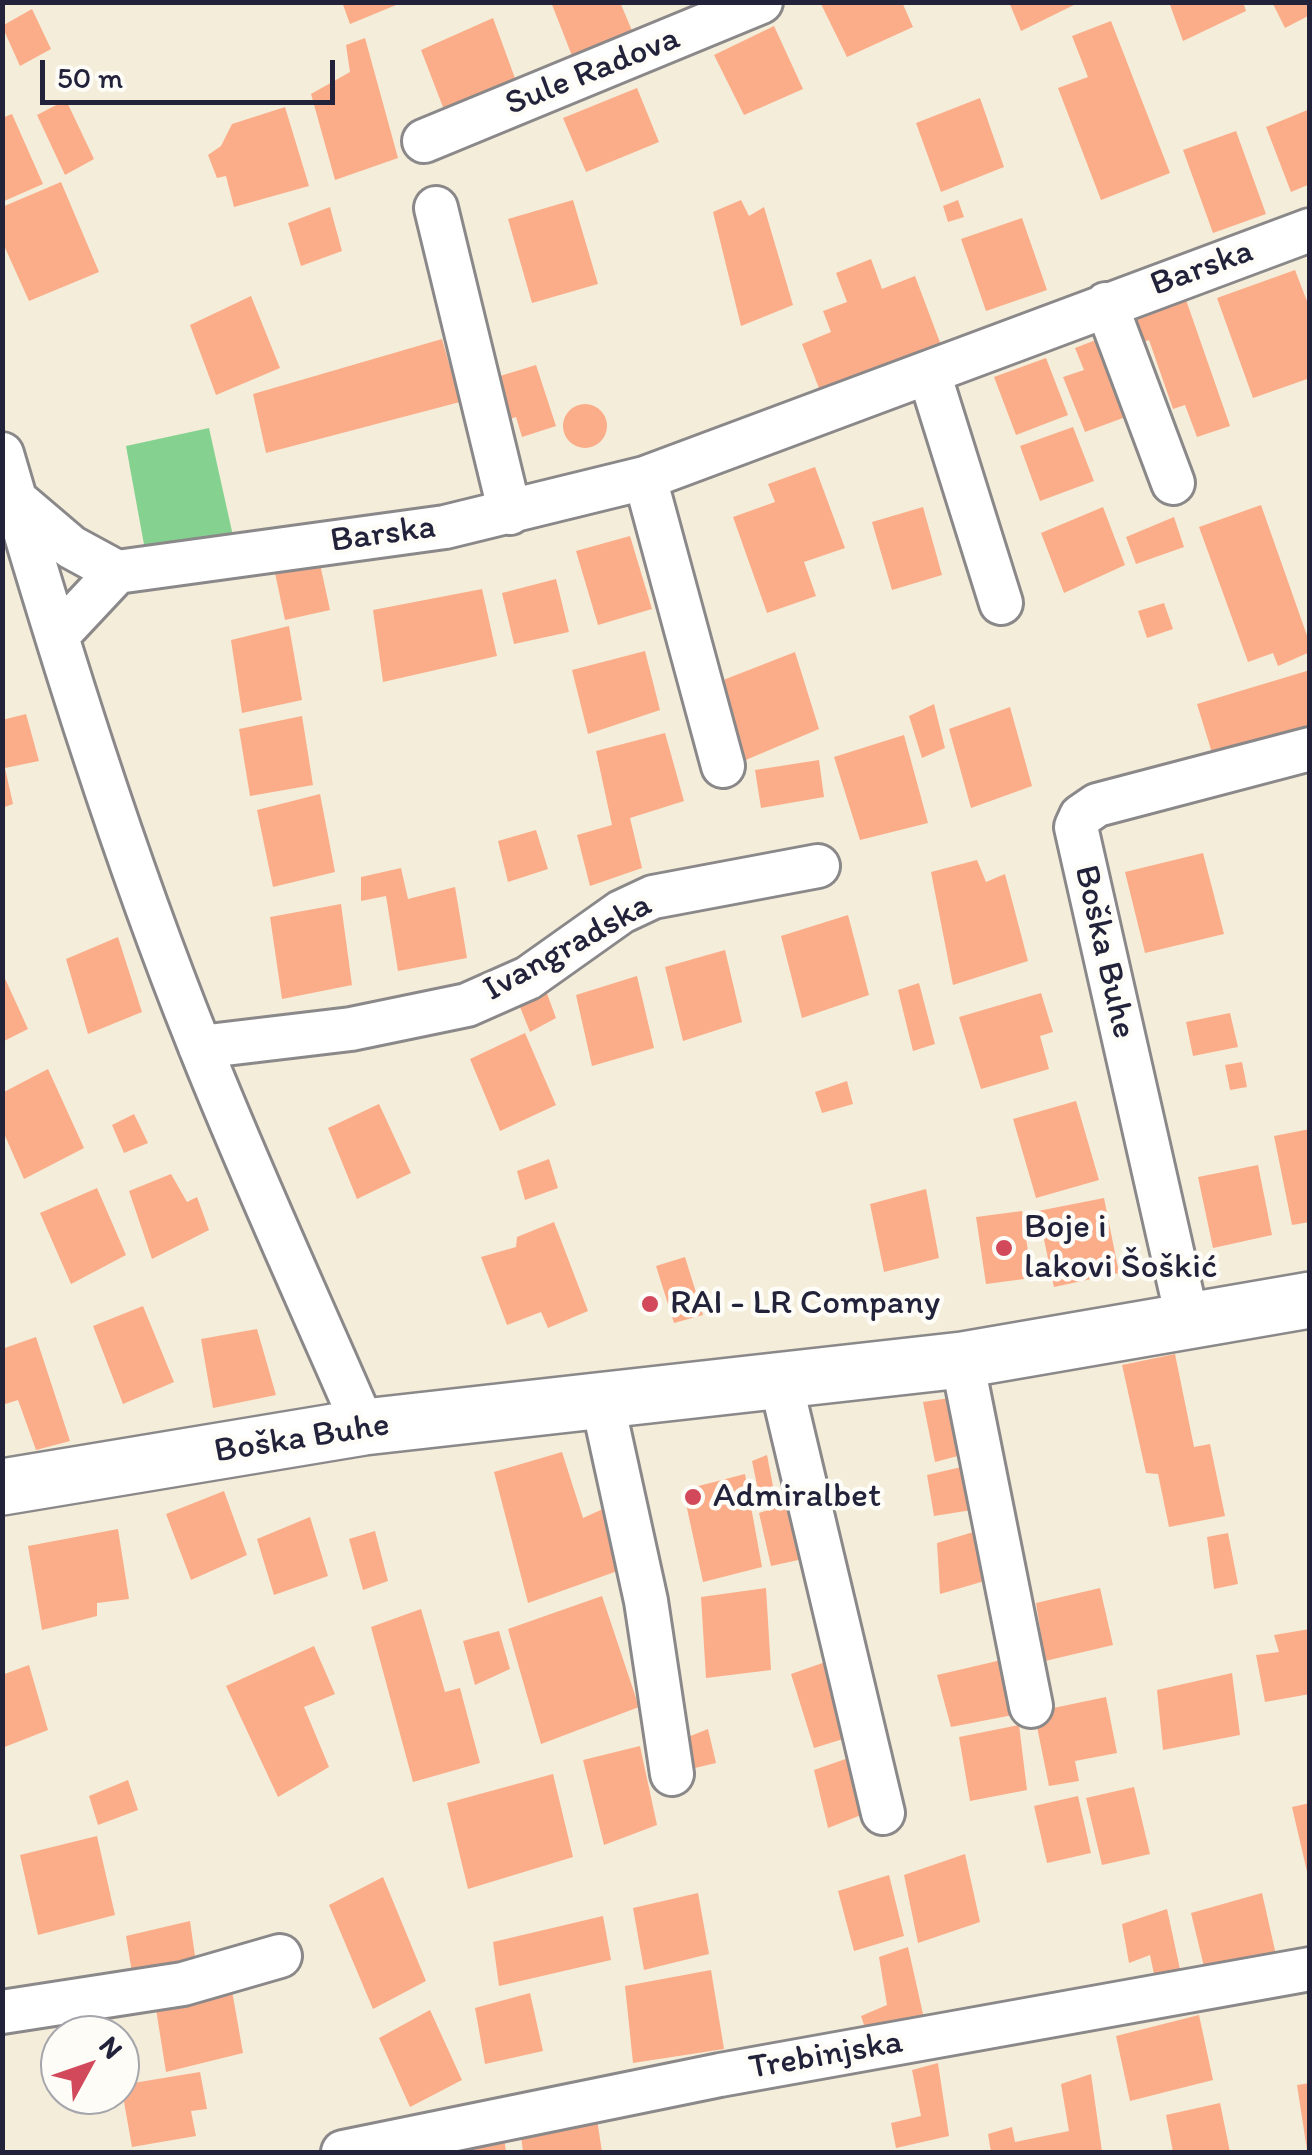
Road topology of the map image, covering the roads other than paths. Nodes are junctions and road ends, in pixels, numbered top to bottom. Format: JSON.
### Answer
{"nodes":[{"id":1,"x":761,"y":2,"type":"edge"},
{"id":2,"x":424,"y":141,"type":"dead end"},
{"id":3,"x":436,"y":208,"type":"dead end"},
{"id":4,"x":1305,"y":244,"type":"edge"},
{"id":5,"x":1106,"y":304,"type":"junction"},
{"id":6,"x":929,"y":373,"type":"junction"},
{"id":7,"x":2,"y":454,"type":"edge"},
{"id":8,"x":645,"y":478,"type":"junction"},
{"id":9,"x":1172,"y":483,"type":"dead end"},
{"id":10,"x":17,"y":502,"type":"junction"},
{"id":11,"x":510,"y":513,"type":"junction"},
{"id":12,"x":117,"y":572,"type":"junction"},
{"id":13,"x":1002,"y":604,"type":"dead end"},
{"id":14,"x":57,"y":636,"type":"junction"},
{"id":15,"x":1310,"y":749,"type":"edge"},
{"id":16,"x":722,"y":766,"type":"dead end"},
{"id":17,"x":818,"y":866,"type":"dead end"},
{"id":18,"x":200,"y":1047,"type":"junction"},
{"id":19,"x":1310,"y":1300,"type":"edge"},
{"id":20,"x":1188,"y":1322,"type":"junction"},
{"id":21,"x":962,"y":1360,"type":"junction"},
{"id":22,"x":780,"y":1379,"type":"junction"},
{"id":23,"x":602,"y":1400,"type":"junction"},
{"id":24,"x":364,"y":1427,"type":"junction"},
{"id":25,"x":2,"y":1487,"type":"edge"},
{"id":26,"x":1031,"y":1706,"type":"dead end"},
{"id":27,"x":672,"y":1774,"type":"dead end"},
{"id":28,"x":883,"y":1813,"type":"dead end"},
{"id":29,"x":280,"y":1956,"type":"dead end"},
{"id":30,"x":1310,"y":1969,"type":"edge"},
{"id":31,"x":2,"y":2012,"type":"edge"},
{"id":32,"x":344,"y":2152,"type":"edge"}],
"edges":[{"from":1,"to":2,"type":"street","name":"Sule Radova"},
{"from":3,"to":11,"type":"street"},
{"from":4,"to":5,"type":"street","name":"Barska"},
{"from":5,"to":6,"type":"street","name":"Barska"},
{"from":5,"to":9,"type":"street","name":"Barska"},
{"from":6,"to":8,"type":"street","name":"Barska"},
{"from":6,"to":13,"type":"street"},
{"from":7,"to":10,"type":"street"},
{"from":8,"to":11,"type":"street","name":"Barska"},
{"from":8,"to":16,"type":"street"},
{"from":10,"to":12,"type":"street"},
{"from":10,"to":14,"type":"street"},
{"from":11,"to":12,"type":"street","name":"Barska"},
{"from":12,"to":14,"type":"street"},
{"from":14,"to":18,"type":"street"},
{"from":15,"to":20,"type":"street","name":"Boška Buhe"},
{"from":17,"to":18,"type":"street","name":"Ivangradska"},
{"from":18,"to":24,"type":"street"},
{"from":19,"to":20,"type":"street","name":"Boška Buhe"},
{"from":20,"to":21,"type":"street","name":"Boška Buhe"},
{"from":21,"to":22,"type":"street","name":"Boška Buhe"},
{"from":21,"to":26,"type":"street"},
{"from":22,"to":23,"type":"street","name":"Boška Buhe"},
{"from":22,"to":28,"type":"street"},
{"from":23,"to":24,"type":"street","name":"Boška Buhe"},
{"from":23,"to":27,"type":"street"},
{"from":24,"to":25,"type":"street","name":"Boška Buhe"},
{"from":29,"to":31,"type":"street"},
{"from":30,"to":32,"type":"street","name":"Trebinjska"}]}
